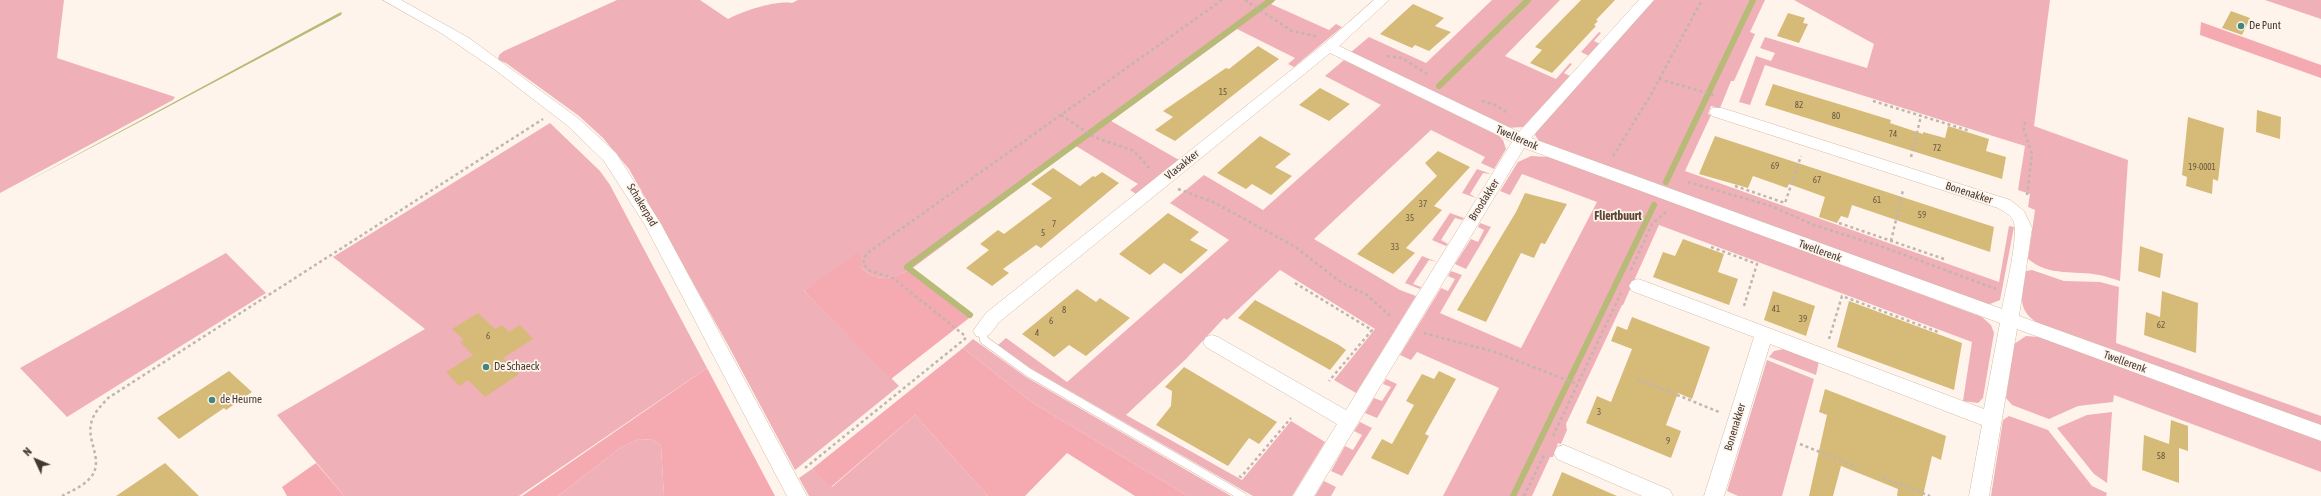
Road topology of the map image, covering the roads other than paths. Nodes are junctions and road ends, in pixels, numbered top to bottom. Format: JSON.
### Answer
{"nodes":[{"id":1,"x":390,"y":0,"type":"edge"},
{"id":2,"x":1382,"y":0,"type":"edge"},
{"id":3,"x":1647,"y":0,"type":"edge"},
{"id":4,"x":1331,"y":45,"type":"junction"},
{"id":5,"x":1718,"y":112,"type":"dead end"},
{"id":6,"x":1520,"y":141,"type":"junction"},
{"id":7,"x":1630,"y":283,"type":"road end"},
{"id":8,"x":2009,"y":319,"type":"junction"},
{"id":9,"x":982,"y":330,"type":"joint"},
{"id":10,"x":1764,"y":334,"type":"junction"},
{"id":11,"x":1212,"y":342,"type":"dead end"},
{"id":12,"x":1991,"y":420,"type":"junction"},
{"id":13,"x":1349,"y":421,"type":"junction"},
{"id":14,"x":2321,"y":433,"type":"edge"},
{"id":15,"x":1553,"y":449,"type":"road end"},
{"id":16,"x":793,"y":488,"type":"edge"},
{"id":17,"x":1242,"y":496,"type":"edge"},
{"id":18,"x":1304,"y":496,"type":"edge"},
{"id":19,"x":1663,"y":496,"type":"edge"},
{"id":20,"x":1714,"y":496,"type":"edge"},
{"id":21,"x":1979,"y":496,"type":"edge"}],
"edges":[{"from":1,"to":16,"type":"street","name":"Schakerpad"},
{"from":2,"to":4,"type":"street","name":"Vlasakker"},
{"from":3,"to":6,"type":"street","name":"Broodakker"},
{"from":4,"to":6,"type":"street","name":"Twellerenk"},
{"from":4,"to":9,"type":"street","name":"Vlasakker"},
{"from":5,"to":8,"type":"street","name":"Bonenakker"},
{"from":6,"to":8,"type":"street","name":"Twellerenk"},
{"from":6,"to":13,"type":"street","name":"Broodakker"},
{"from":7,"to":10,"type":"street"},
{"from":8,"to":12,"type":"street","name":"Bonenakker"},
{"from":8,"to":14,"type":"street","name":"Twellerenk"},
{"from":9,"to":17,"type":"lane"},
{"from":10,"to":12,"type":"street"},
{"from":10,"to":20,"type":"street","name":"Bonenakker"},
{"from":11,"to":13,"type":"street"},
{"from":12,"to":21,"type":"street","name":"Bonenakker"},
{"from":13,"to":18,"type":"street","name":"Broodakker"},
{"from":15,"to":19,"type":"street"}]}
